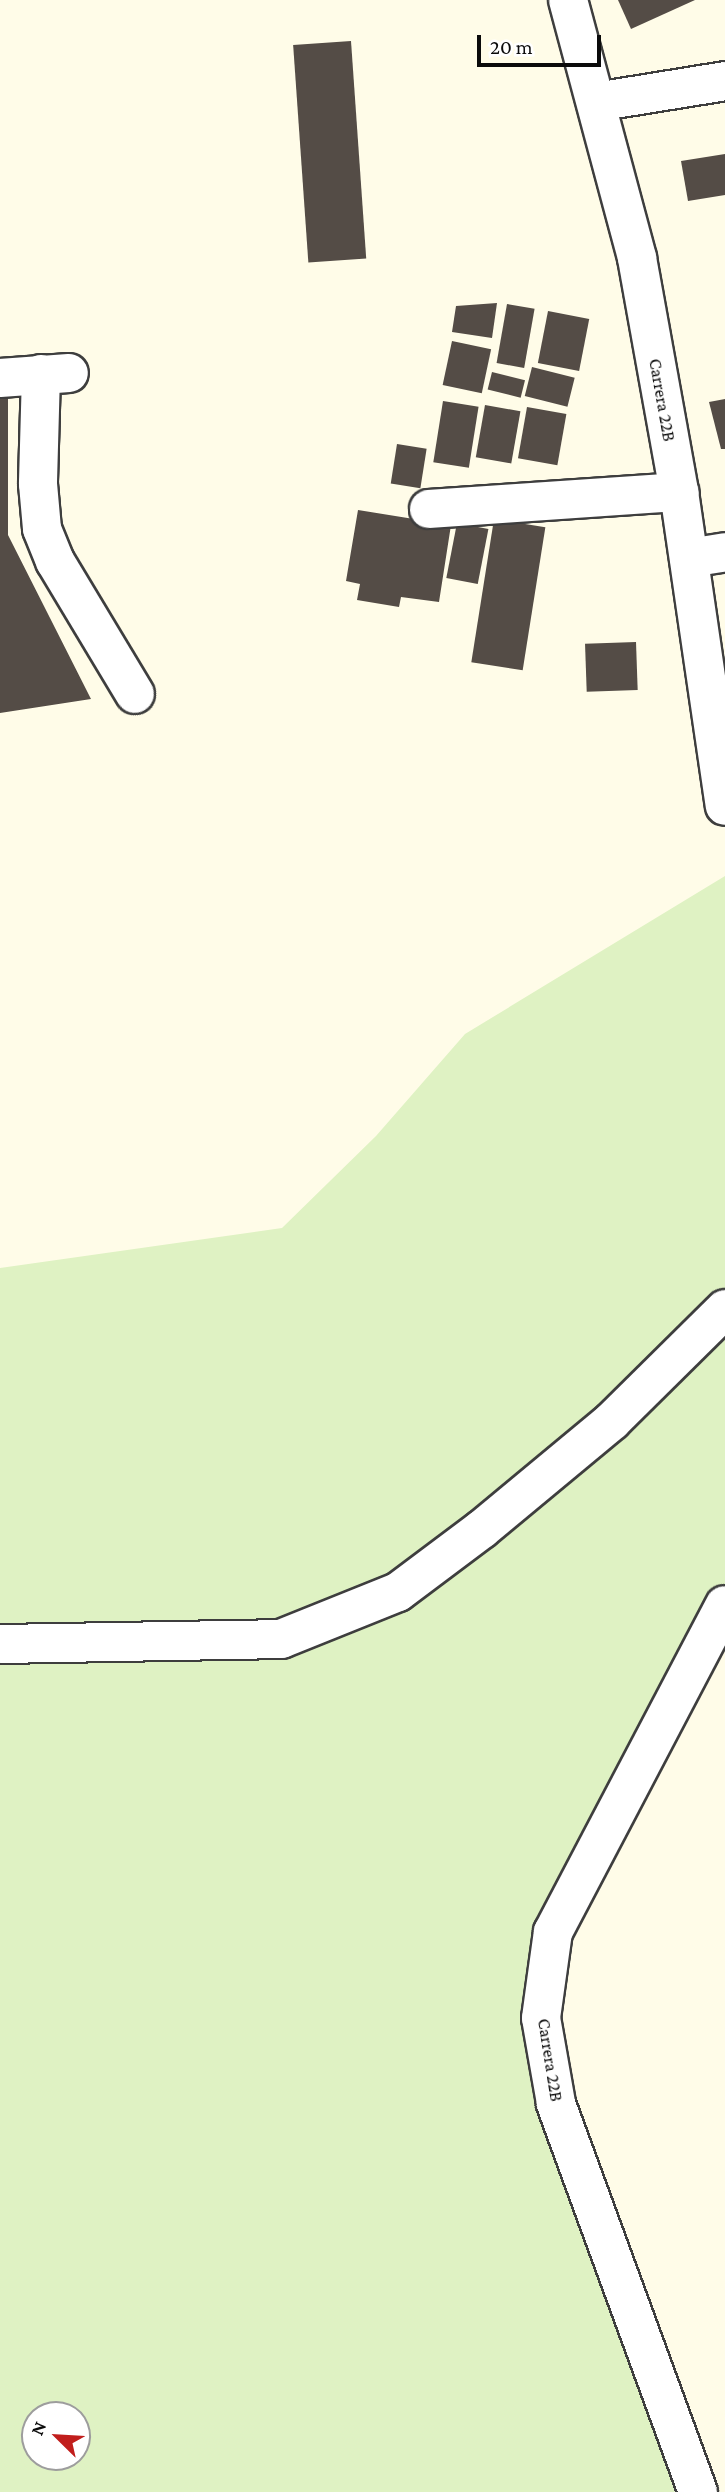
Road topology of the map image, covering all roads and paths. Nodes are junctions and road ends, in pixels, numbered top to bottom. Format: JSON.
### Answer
{"nodes":[{"id":1,"x":568,"y":0,"type":"edge"},
{"id":2,"x":725,"y":81,"type":"edge"},
{"id":3,"x":596,"y":103,"type":"junction"},
{"id":4,"x":0,"y":378,"type":"edge"},
{"id":5,"x":679,"y":492,"type":"junction"},
{"id":6,"x":429,"y":509,"type":"dead end"},
{"id":7,"x":707,"y":555,"type":"edge"},
{"id":8,"x":135,"y":694,"type":"dead end"},
{"id":9,"x":725,"y":806,"type":"edge"},
{"id":10,"x":725,"y":1309,"type":"edge"},
{"id":11,"x":725,"y":1605,"type":"edge"},
{"id":12,"x":0,"y":1644,"type":"edge"},
{"id":13,"x":698,"y":2492,"type":"edge"}],
"edges":[{"from":1,"to":3,"type":"street","name":"Carrera 22B"},
{"from":2,"to":3,"type":"street"},
{"from":3,"to":5,"type":"street","name":"Carrera 22B"},
{"from":4,"to":8,"type":"street"},
{"from":5,"to":6,"type":"street"},
{"from":5,"to":7,"type":"street","name":"Carrera 22B"},
{"from":7,"to":9,"type":"street","name":"Carrera 22B"},
{"from":10,"to":12,"type":"street"},
{"from":11,"to":13,"type":"street","name":"Carrera 22B"}]}
